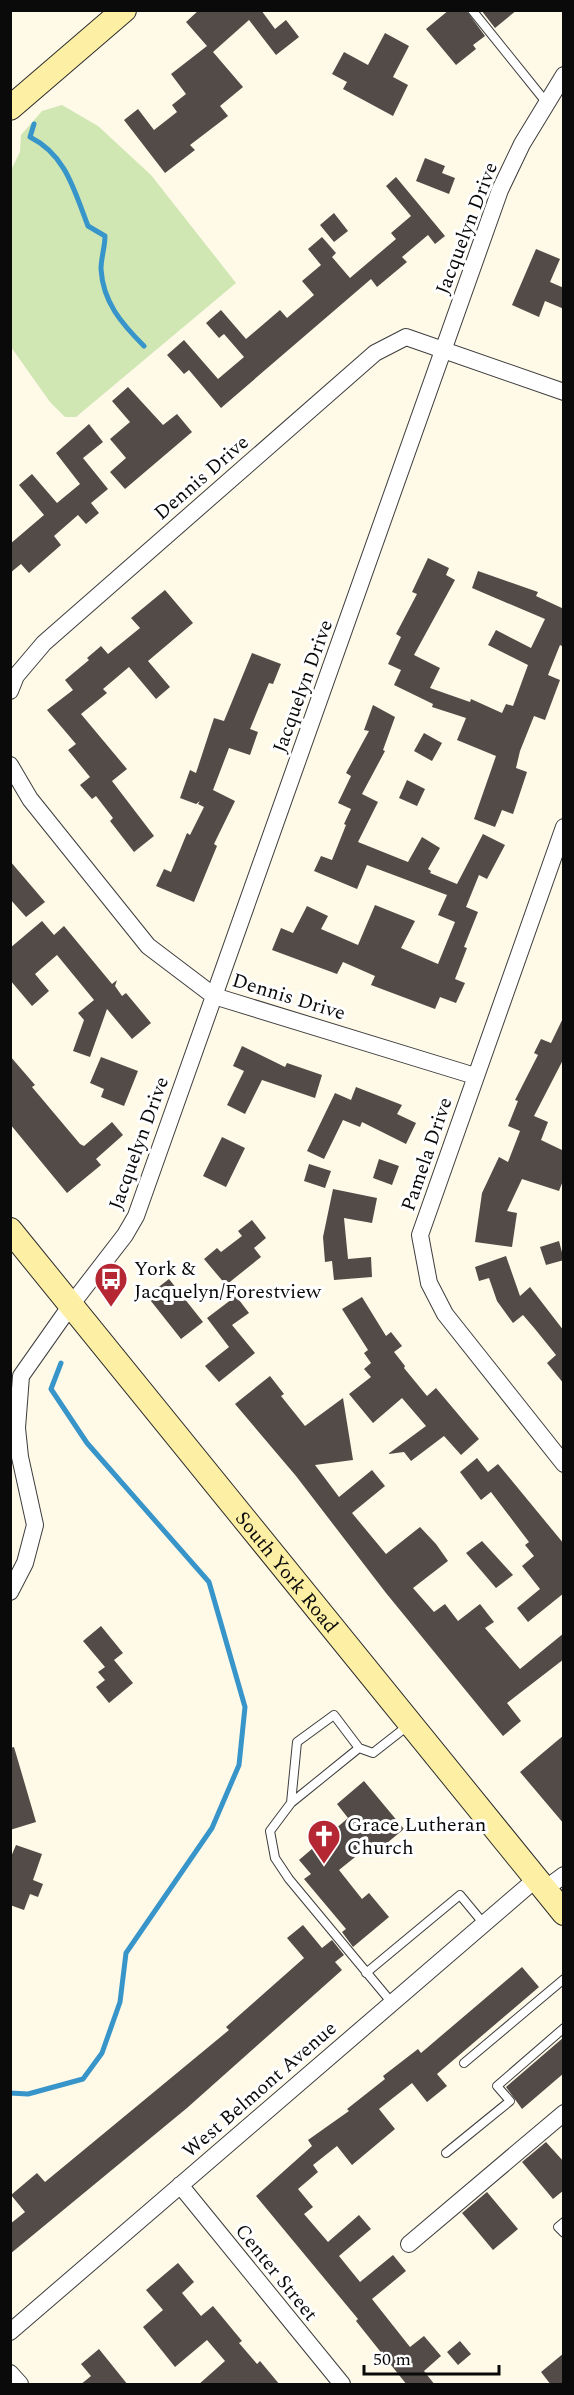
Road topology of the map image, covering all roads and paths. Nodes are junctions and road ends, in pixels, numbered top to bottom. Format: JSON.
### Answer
{"nodes":[{"id":1,"x":124,"y":10,"type":"edge"},
{"id":2,"x":472,"y":10,"type":"edge"},
{"id":3,"x":564,"y":75,"type":"edge"},
{"id":4,"x":546,"y":102,"type":"junction"},
{"id":5,"x":10,"y":108,"type":"edge"},
{"id":6,"x":443,"y":351,"type":"junction"},
{"id":7,"x":564,"y":392,"type":"edge"},
{"id":8,"x":10,"y":691,"type":"edge"},
{"id":9,"x":10,"y":765,"type":"edge"},
{"id":10,"x":564,"y":827,"type":"edge"},
{"id":11,"x":214,"y":996,"type":"junction"},
{"id":12,"x":475,"y":1076,"type":"junction"},
{"id":13,"x":10,"y":1230,"type":"edge"},
{"id":14,"x":70,"y":1305,"type":"junction"},
{"id":15,"x":564,"y":1464,"type":"edge"},
{"id":16,"x":10,"y":1592,"type":"edge"},
{"id":17,"x":410,"y":1724,"type":"junction"},
{"id":18,"x":359,"y":1748,"type":"junction"},
{"id":19,"x":291,"y":1803,"type":"junction"},
{"id":20,"x":548,"y":1881,"type":"edge"},
{"id":21,"x":564,"y":1912,"type":"edge"},
{"id":22,"x":484,"y":1924,"type":"junction"},
{"id":23,"x":366,"y":1973,"type":"junction"},
{"id":24,"x":564,"y":1978,"type":"edge"},
{"id":25,"x":392,"y":2003,"type":"junction"},
{"id":26,"x":564,"y":2028,"type":"edge"},
{"id":27,"x":464,"y":2064,"type":"dead end"},
{"id":28,"x":564,"y":2113,"type":"edge"},
{"id":29,"x":446,"y":2153,"type":"dead end"},
{"id":30,"x":180,"y":2185,"type":"junction"},
{"id":31,"x":564,"y":2222,"type":"edge"},
{"id":32,"x":564,"y":2233,"type":"edge"},
{"id":33,"x":409,"y":2244,"type":"dead end"},
{"id":34,"x":10,"y":2332,"type":"edge"},
{"id":35,"x":10,"y":2373,"type":"edge"},
{"id":36,"x":20,"y":2385,"type":"edge"},
{"id":37,"x":342,"y":2385,"type":"edge"}],
"edges":[{"from":1,"to":5,"type":"main road"},
{"from":2,"to":4,"type":"lane"},
{"from":3,"to":4,"type":"street","name":"Jacquelyn Drive"},
{"from":4,"to":6,"type":"street","name":"Jacquelyn Drive"},
{"from":6,"to":7,"type":"street","name":"Dennis Drive"},
{"from":6,"to":8,"type":"street","name":"Dennis Drive"},
{"from":6,"to":11,"type":"street","name":"Jacquelyn Drive"},
{"from":9,"to":11,"type":"street","name":"Dennis Drive"},
{"from":10,"to":12,"type":"street","name":"Pamela Drive"},
{"from":11,"to":12,"type":"street","name":"Dennis Drive"},
{"from":11,"to":14,"type":"street","name":"Jacquelyn Drive"},
{"from":12,"to":15,"type":"street","name":"Pamela Drive"},
{"from":13,"to":14,"type":"main road","name":"South York Road"},
{"from":14,"to":16,"type":"street","name":"Jacquelyn Drive"},
{"from":14,"to":17,"type":"main road","name":"South York Road"},
{"from":17,"to":18,"type":"lane"},
{"from":17,"to":20,"type":"main road","name":"South York Road"},
{"from":18,"to":19,"type":"lane"},
{"from":18,"to":19,"type":"lane"},
{"from":19,"to":23,"type":"lane"},
{"from":20,"to":21,"type":"main road","name":"South York Road"},
{"from":20,"to":22,"type":"street","name":"West Belmont Avenue"},
{"from":22,"to":23,"type":"lane"},
{"from":22,"to":25,"type":"street","name":"West Belmont Avenue"},
{"from":23,"to":25,"type":"lane"},
{"from":24,"to":27,"type":"lane"},
{"from":25,"to":30,"type":"street","name":"West Belmont Avenue"},
{"from":26,"to":29,"type":"lane"},
{"from":28,"to":33,"type":"street"},
{"from":30,"to":34,"type":"street","name":"West Belmont Avenue"},
{"from":30,"to":37,"type":"street","name":"Center Street"},
{"from":31,"to":32,"type":"lane"},
{"from":35,"to":36,"type":"street"}]}
